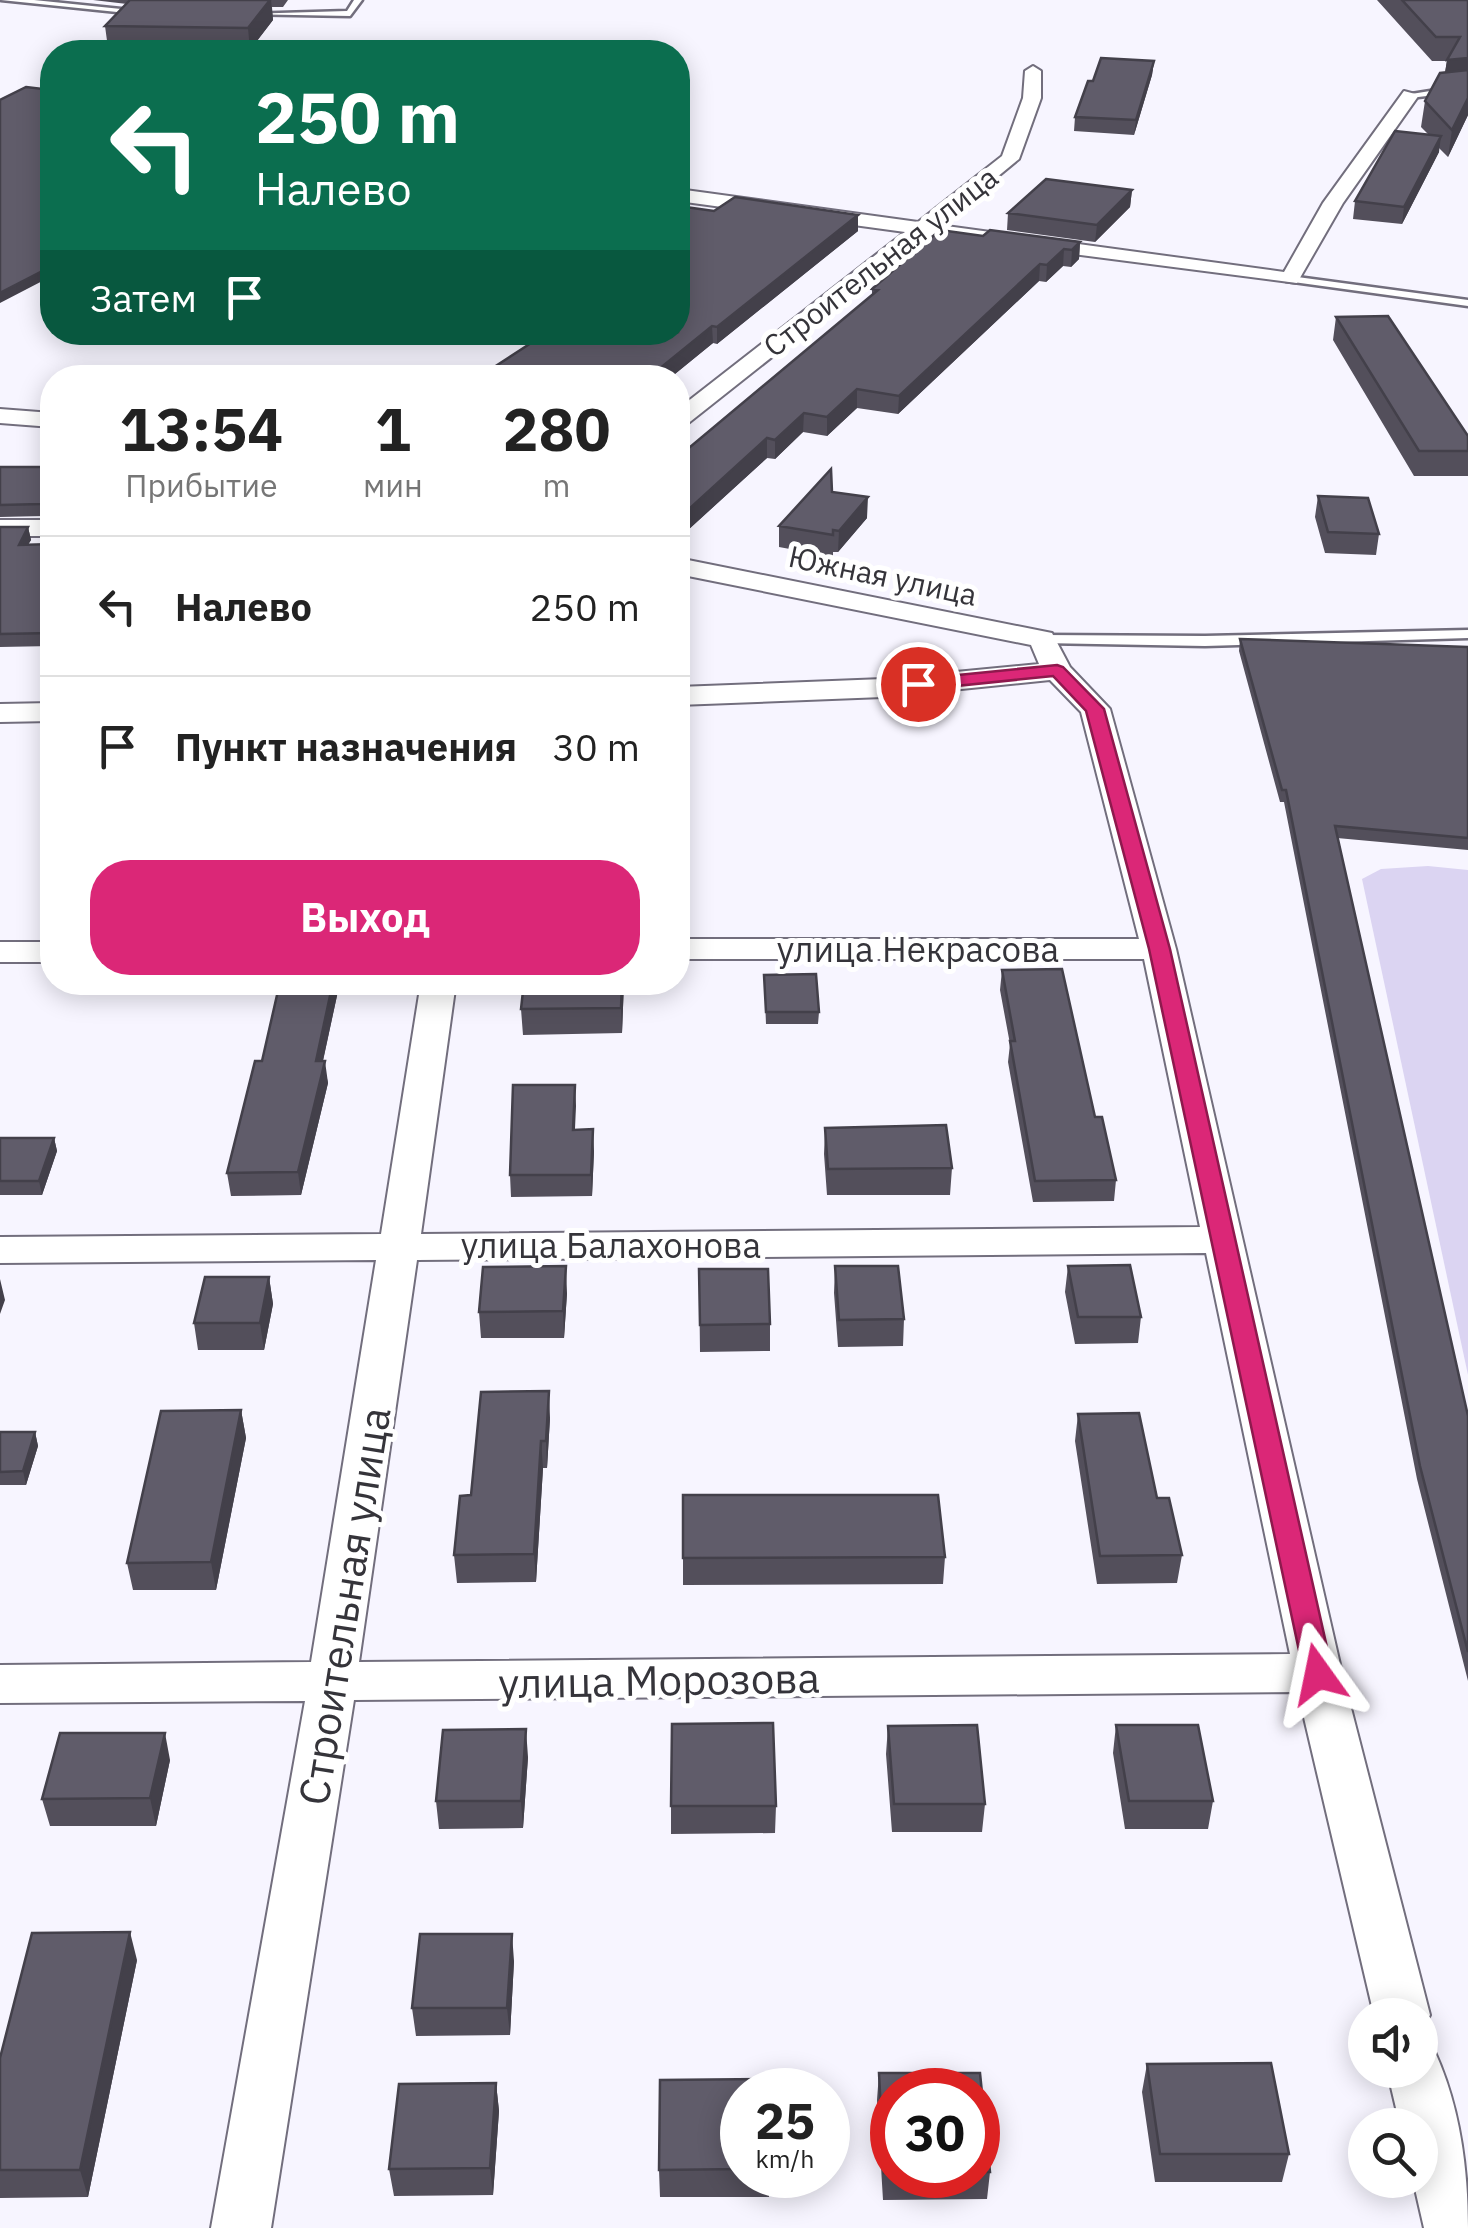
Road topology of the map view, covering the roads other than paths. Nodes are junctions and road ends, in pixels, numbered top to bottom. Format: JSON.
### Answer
{"nodes":[{"id":1,"x":5,"y":0,"type":"edge"},
{"id":2,"x":136,"y":0,"type":"edge"},
{"id":3,"x":358,"y":0,"type":"edge"},
{"id":4,"x":101,"y":9,"type":"junction"},
{"id":5,"x":152,"y":12,"type":"edge"},
{"id":6,"x":240,"y":14,"type":"edge"},
{"id":7,"x":1034,"y":71,"type":"dead end"},
{"id":8,"x":1468,"y":88,"type":"edge"},
{"id":9,"x":1410,"y":94,"type":"joint"},
{"id":10,"x":690,"y":197,"type":"edge"},
{"id":11,"x":922,"y":230,"type":"junction"},
{"id":12,"x":1290,"y":279,"type":"junction"},
{"id":13,"x":1468,"y":303,"type":"edge"},
{"id":14,"x":690,"y":411,"type":"edge"},
{"id":15,"x":0,"y":416,"type":"edge"},
{"id":16,"x":40,"y":419,"type":"edge"},
{"id":17,"x":0,"y":528,"type":"edge"},
{"id":18,"x":40,"y":528,"type":"edge"},
{"id":19,"x":690,"y":569,"type":"edge"},
{"id":20,"x":1468,"y":634,"type":"edge"},
{"id":21,"x":1049,"y":655,"type":"junction"},
{"id":22,"x":690,"y":696,"type":"edge"},
{"id":23,"x":40,"y":712,"type":"edge"},
{"id":24,"x":0,"y":713,"type":"edge"},
{"id":25,"x":690,"y":949,"type":"edge"},
{"id":26,"x":1159,"y":949,"type":"junction"},
{"id":27,"x":0,"y":952,"type":"edge"},
{"id":28,"x":40,"y":952,"type":"edge"},
{"id":29,"x":437,"y":995,"type":"edge"},
{"id":30,"x":1222,"y":1240,"type":"junction"},
{"id":31,"x":402,"y":1246,"type":"junction"},
{"id":32,"x":0,"y":1250,"type":"edge"},
{"id":33,"x":1318,"y":1674,"type":"junction"},
{"id":34,"x":332,"y":1682,"type":"junction"},
{"id":35,"x":0,"y":1684,"type":"edge"},
{"id":36,"x":1398,"y":1998,"type":"edge"},
{"id":37,"x":1419,"y":2088,"type":"edge"},
{"id":38,"x":241,"y":2228,"type":"edge"},
{"id":39,"x":1454,"y":2228,"type":"edge"}],
"edges":[{"from":1,"to":4,"type":"lane"},
{"from":2,"to":4,"type":"lane"},
{"from":3,"to":6,"type":"lane"},
{"from":4,"to":5,"type":"lane"},
{"from":7,"to":11,"type":"street","name":"Строительная улица"},
{"from":8,"to":9,"type":"lane"},
{"from":9,"to":12,"type":"street"},
{"from":10,"to":11,"type":"street"},
{"from":11,"to":12,"type":"street"},
{"from":11,"to":14,"type":"street","name":"Строительная улица"},
{"from":12,"to":13,"type":"lane"},
{"from":15,"to":16,"type":"street"},
{"from":17,"to":18,"type":"street"},
{"from":19,"to":21,"type":"street","name":"Южная улица"},
{"from":20,"to":21,"type":"lane"},
{"from":21,"to":22,"type":"street"},
{"from":21,"to":26,"type":"street"},
{"from":23,"to":24,"type":"street"},
{"from":25,"to":26,"type":"street","name":"улица Некрасова"},
{"from":26,"to":30,"type":"street"},
{"from":27,"to":28,"type":"street"},
{"from":29,"to":31,"type":"street","name":"Строительная улица"},
{"from":30,"to":31,"type":"street","name":"улица Балахонова"},
{"from":30,"to":33,"type":"street"},
{"from":31,"to":32,"type":"street","name":"улица Балахонова"},
{"from":31,"to":34,"type":"street","name":"Строительная улица"},
{"from":33,"to":34,"type":"street","name":"улица Морозова"},
{"from":33,"to":36,"type":"street"},
{"from":34,"to":35,"type":"street","name":"улица Морозова"},
{"from":34,"to":38,"type":"street","name":"Строительная улица"},
{"from":37,"to":39,"type":"street"}]}
